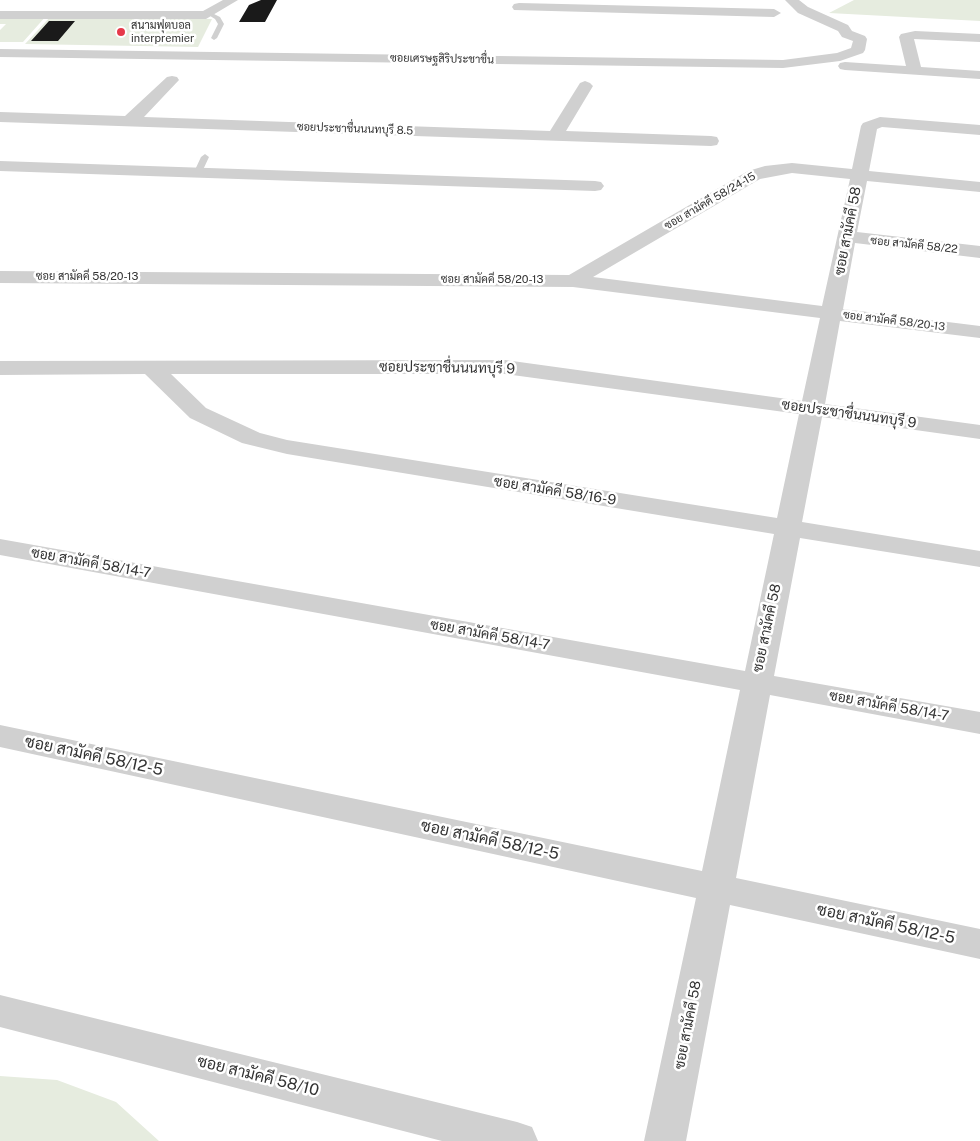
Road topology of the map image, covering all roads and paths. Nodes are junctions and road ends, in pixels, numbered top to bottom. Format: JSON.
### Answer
{"nodes":[{"id":1,"x":28,"y":0,"type":"edge"},
{"id":2,"x":232,"y":0,"type":"edge"},
{"id":3,"x":791,"y":0,"type":"edge"},
{"id":4,"x":675,"y":5,"type":"edge"},
{"id":5,"x":519,"y":7,"type":"dead end"},
{"id":6,"x":774,"y":13,"type":"dead end"},
{"id":7,"x":7,"y":14,"type":"edge"},
{"id":8,"x":210,"y":14,"type":"junction"},
{"id":9,"x":847,"y":34,"type":"junction"},
{"id":10,"x":214,"y":38,"type":"dead end"},
{"id":11,"x":980,"y":38,"type":"edge"},
{"id":12,"x":0,"y":48,"type":"edge"},
{"id":13,"x":858,"y":50,"type":"junction"},
{"id":14,"x":876,"y":51,"type":"dead end"},
{"id":15,"x":893,"y":52,"type":"dead end"},
{"id":16,"x":0,"y":54,"type":"edge"},
{"id":17,"x":911,"y":54,"type":"junction"},
{"id":18,"x":845,"y":66,"type":"dead end"},
{"id":19,"x":915,"y":71,"type":"junction"},
{"id":20,"x":980,"y":75,"type":"edge"},
{"id":21,"x":172,"y":80,"type":"dead end"},
{"id":22,"x":585,"y":86,"type":"dead end"},
{"id":23,"x":0,"y":117,"type":"edge"},
{"id":24,"x":128,"y":122,"type":"junction"},
{"id":25,"x":980,"y":130,"type":"edge"},
{"id":26,"x":555,"y":136,"type":"junction"},
{"id":27,"x":710,"y":141,"type":"dead end"},
{"id":28,"x":0,"y":166,"type":"edge"},
{"id":29,"x":859,"y":174,"type":"junction"},
{"id":30,"x":595,"y":186,"type":"dead end"},
{"id":31,"x":980,"y":187,"type":"edge"},
{"id":32,"x":848,"y":237,"type":"junction"},
{"id":33,"x":980,"y":252,"type":"edge"},
{"id":34,"x":0,"y":276,"type":"edge"},
{"id":35,"x":573,"y":281,"type":"junction"},
{"id":36,"x":832,"y":314,"type":"junction"},
{"id":37,"x":980,"y":332,"type":"edge"},
{"id":38,"x":0,"y":368,"type":"edge"},
{"id":39,"x":152,"y":369,"type":"junction"},
{"id":40,"x":812,"y":409,"type":"junction"},
{"id":41,"x":980,"y":432,"type":"edge"},
{"id":42,"x":788,"y":529,"type":"junction"},
{"id":43,"x":0,"y":547,"type":"edge"},
{"id":44,"x":980,"y":559,"type":"edge"},
{"id":45,"x":756,"y":682,"type":"junction"},
{"id":46,"x":980,"y":723,"type":"edge"},
{"id":47,"x":0,"y":736,"type":"edge"},
{"id":48,"x":716,"y":887,"type":"junction"},
{"id":49,"x":980,"y":944,"type":"edge"},
{"id":50,"x":0,"y":1011,"type":"edge"},
{"id":51,"x":517,"y":1141,"type":"edge"},
{"id":52,"x":665,"y":1141,"type":"edge"}],
"edges":[{"from":1,"to":7,"type":"street"},
{"from":2,"to":8,"type":"street"},
{"from":3,"to":9,"type":"street"},
{"from":4,"to":5,"type":"street"},
{"from":4,"to":6,"type":"street"},
{"from":7,"to":8,"type":"street"},
{"from":8,"to":10,"type":"lane"},
{"from":9,"to":12,"type":"street","name":"ซอยเศรษฐสิริประชาชื่น"},
{"from":9,"to":13,"type":"street"},
{"from":11,"to":17,"type":"street"},
{"from":13,"to":14,"type":"street"},
{"from":13,"to":16,"type":"street","name":"ซอยเศรษฐสิริประชาชื่น"},
{"from":15,"to":17,"type":"street"},
{"from":17,"to":19,"type":"street"},
{"from":18,"to":19,"type":"street"},
{"from":19,"to":20,"type":"street"},
{"from":21,"to":24,"type":"street"},
{"from":22,"to":26,"type":"street"},
{"from":23,"to":24,"type":"street","name":"ซอยประชาชื่นนนทบุรี 8.5"},
{"from":24,"to":26,"type":"street","name":"ซอยประชาชื่นนนทบุรี 8.5"},
{"from":25,"to":29,"type":"street","name":"ซอย สามัคคี 58"},
{"from":26,"to":27,"type":"street","name":"ซอยประชาชื่นนนทบุรี 8.5"},
{"from":28,"to":30,"type":"street"},
{"from":29,"to":31,"type":"street","name":"ซอย สามัคคี 58/24-15"},
{"from":29,"to":32,"type":"street","name":"ซอย สามัคคี 58"},
{"from":29,"to":35,"type":"street","name":"ซอย สามัคคี 58/24-15"},
{"from":32,"to":33,"type":"street","name":"ซอย สามัคคี 58/22"},
{"from":32,"to":36,"type":"street","name":"ซอย สามัคคี 58"},
{"from":34,"to":35,"type":"street","name":"ซอย สามัคคี 58/20-13"},
{"from":35,"to":36,"type":"street","name":"ซอย สามัคคี 58/20-13"},
{"from":36,"to":37,"type":"street","name":"ซอย สามัคคี 58/20-13"},
{"from":36,"to":40,"type":"street","name":"ซอย สามัคคี 58"},
{"from":38,"to":39,"type":"street","name":"ซอยประชาชื่นนนทบุรี 9"},
{"from":39,"to":40,"type":"street","name":"ซอยประชาชื่นนนทบุรี 9"},
{"from":39,"to":42,"type":"street","name":"ซอย สามัคคี 58/16-9"},
{"from":40,"to":41,"type":"street","name":"ซอยประชาชื่นนนทบุรี 9"},
{"from":40,"to":42,"type":"street","name":"ซอย สามัคคี 58"},
{"from":42,"to":44,"type":"street","name":"ซอย สามัคคี 58/16-9"},
{"from":42,"to":45,"type":"street","name":"ซอย สามัคคี 58"},
{"from":43,"to":45,"type":"street","name":"ซอย สามัคคี 58/14-7"},
{"from":45,"to":46,"type":"street","name":"ซอย สามัคคี 58/14-7"},
{"from":45,"to":48,"type":"street","name":"ซอย สามัคคี 58"},
{"from":47,"to":48,"type":"street","name":"ซอย สามัคคี 58/12-5"},
{"from":48,"to":49,"type":"street","name":"ซอย สามัคคี 58/12-5"},
{"from":48,"to":52,"type":"street","name":"ซอย สามัคคี 58"},
{"from":50,"to":51,"type":"street","name":"ซอย สามัคคี 58/10"}]}
